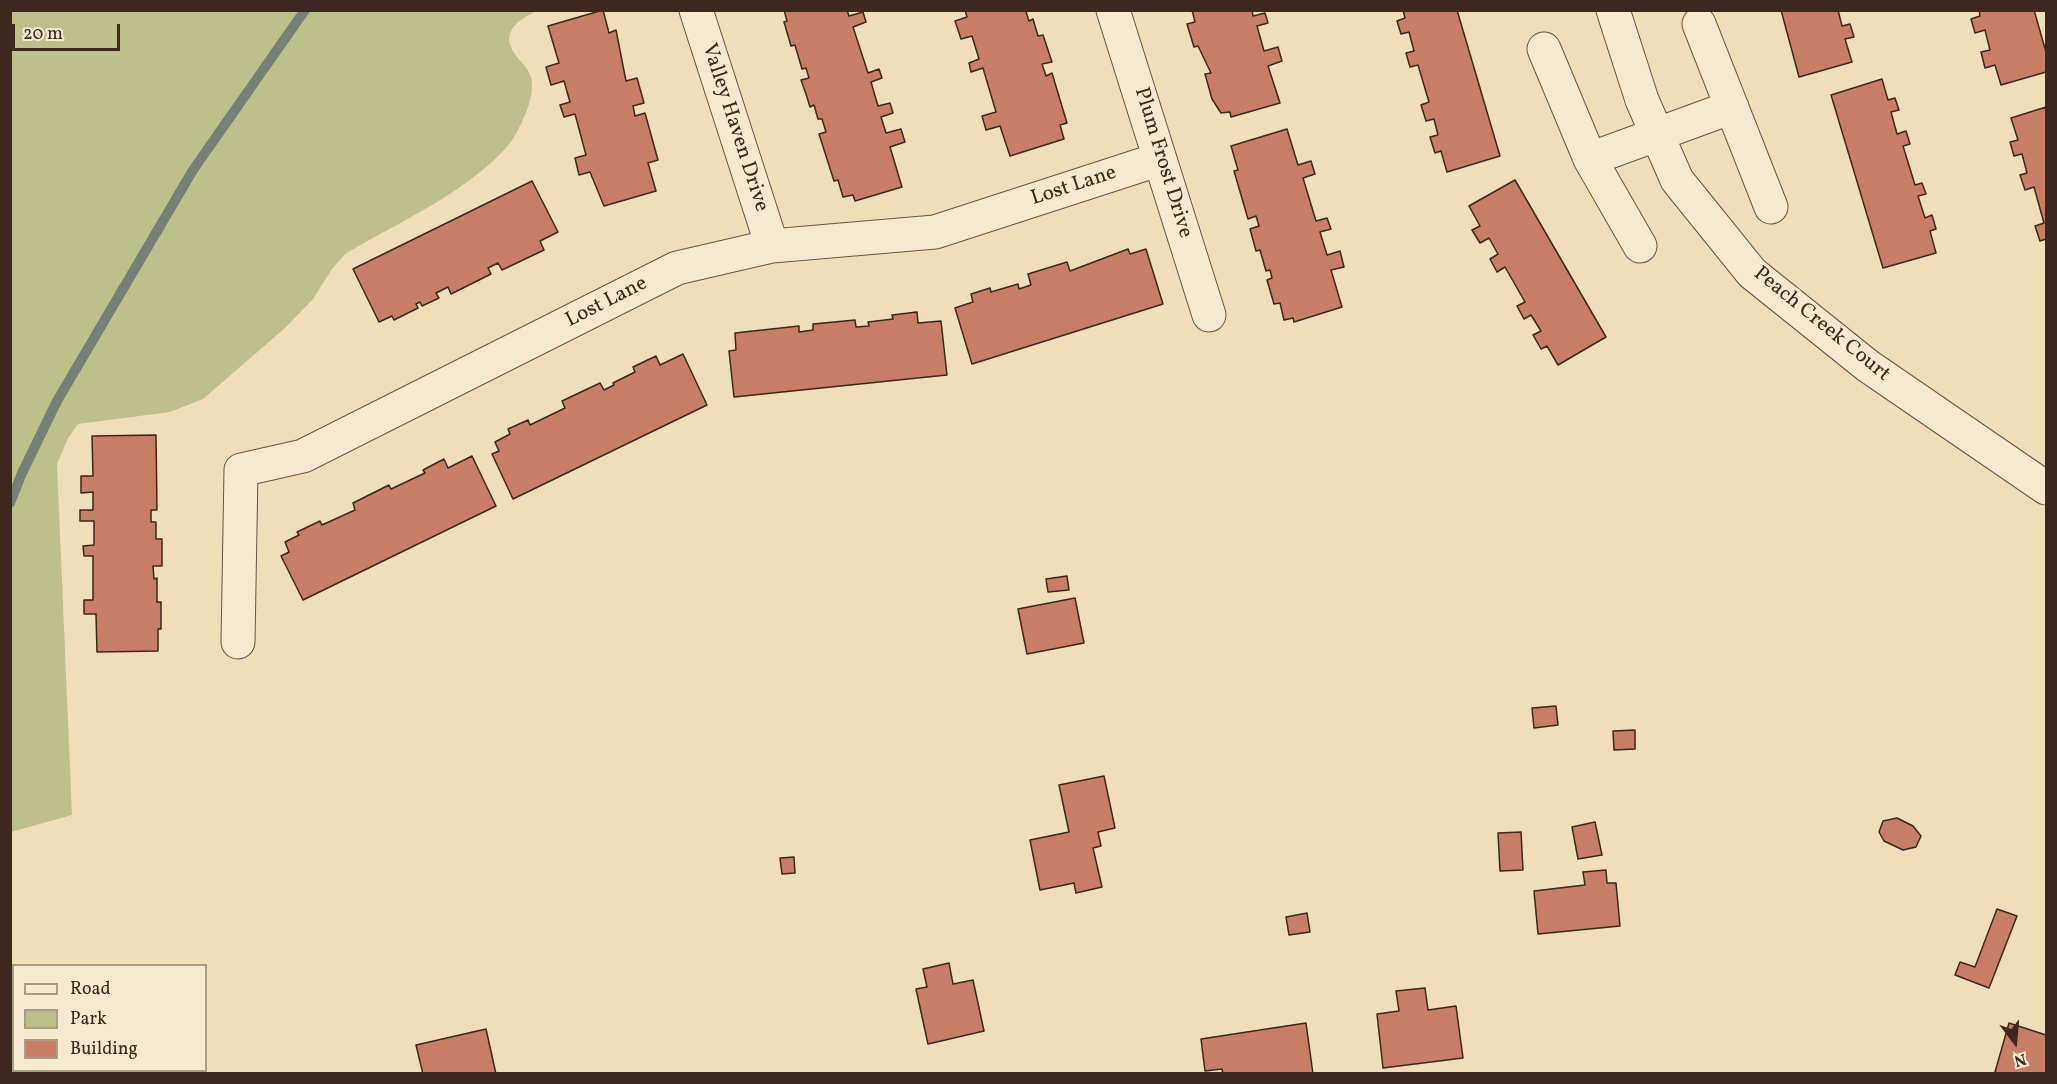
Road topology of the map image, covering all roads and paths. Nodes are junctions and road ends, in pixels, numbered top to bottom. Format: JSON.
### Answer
{"nodes":[{"id":1,"x":696,"y":10,"type":"edge"},
{"id":2,"x":1113,"y":10,"type":"edge"},
{"id":3,"x":1613,"y":10,"type":"edge"},
{"id":4,"x":1699,"y":24,"type":"dead end"},
{"id":5,"x":1544,"y":49,"type":"dead end"},
{"id":6,"x":1732,"y":107,"type":"junction"},
{"id":7,"x":1658,"y":133,"type":"junction"},
{"id":8,"x":1160,"y":159,"type":"junction"},
{"id":9,"x":1590,"y":159,"type":"junction"},
{"id":10,"x":1771,"y":207,"type":"dead end"},
{"id":11,"x":772,"y":246,"type":"junction"},
{"id":12,"x":1640,"y":246,"type":"dead end"},
{"id":13,"x":1209,"y":315,"type":"dead end"},
{"id":14,"x":2046,"y":488,"type":"edge"},
{"id":15,"x":238,"y":642,"type":"dead end"}],
"edges":[{"from":1,"to":11,"type":"street","name":"Valley Haven Drive"},
{"from":2,"to":8,"type":"street","name":"Plum Frost Drive"},
{"from":3,"to":7,"type":"street","name":"Peach Creek Court"},
{"from":4,"to":6,"type":"street"},
{"from":5,"to":9,"type":"street"},
{"from":6,"to":7,"type":"street"},
{"from":6,"to":10,"type":"street"},
{"from":7,"to":9,"type":"street"},
{"from":7,"to":14,"type":"street","name":"Peach Creek Court"},
{"from":8,"to":11,"type":"street","name":"Lost Lane"},
{"from":8,"to":13,"type":"street","name":"Plum Frost Drive"},
{"from":9,"to":12,"type":"street"},
{"from":11,"to":15,"type":"street","name":"Lost Lane"}]}
